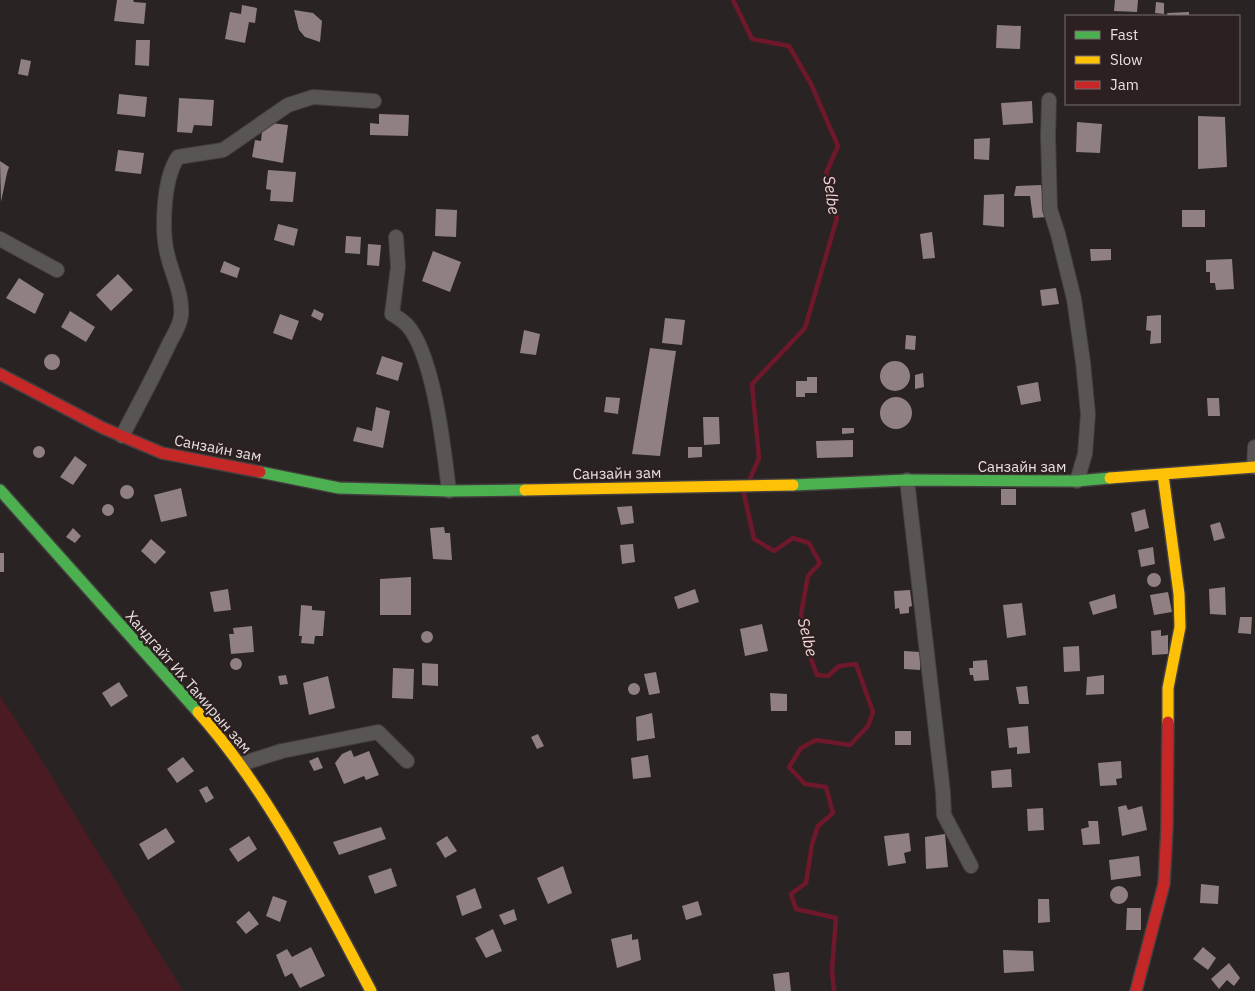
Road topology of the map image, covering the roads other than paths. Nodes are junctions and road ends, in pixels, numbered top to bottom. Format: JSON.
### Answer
{"nodes":[{"id":1,"x":1049,"y":100,"type":"dead end"},
{"id":2,"x":374,"y":101,"type":"dead end"},
{"id":3,"x":396,"y":237,"type":"dead end"},
{"id":4,"x":0,"y":239,"type":"edge"},
{"id":5,"x":57,"y":270,"type":"dead end"},
{"id":6,"x":0,"y":374,"type":"edge"},
{"id":7,"x":122,"y":436,"type":"junction"},
{"id":8,"x":1255,"y":447,"type":"edge"},
{"id":9,"x":1254,"y":467,"type":"edge"},
{"id":10,"x":1163,"y":475,"type":"junction"},
{"id":11,"x":907,"y":480,"type":"junction"},
{"id":12,"x":1077,"y":481,"type":"junction"},
{"id":13,"x":0,"y":490,"type":"edge"},
{"id":14,"x":450,"y":491,"type":"junction"},
{"id":15,"x":406,"y":761,"type":"dead end"},
{"id":16,"x":241,"y":764,"type":"junction"},
{"id":17,"x":971,"y":866,"type":"dead end"},
{"id":18,"x":372,"y":991,"type":"edge"},
{"id":19,"x":1136,"y":991,"type":"edge"}],
"edges":[{"from":1,"to":12,"type":"street"},
{"from":2,"to":7,"type":"street"},
{"from":3,"to":14,"type":"street"},
{"from":4,"to":5,"type":"street"},
{"from":6,"to":7,"type":"main road","name":"Санзайн зам"},
{"from":7,"to":14,"type":"main road","name":"Санзайн зам"},
{"from":8,"to":9,"type":"street"},
{"from":9,"to":10,"type":"main road","name":"Санзайн зам"},
{"from":10,"to":12,"type":"main road","name":"Санзайн зам"},
{"from":10,"to":19,"type":"main road"},
{"from":11,"to":12,"type":"main road","name":"Санзайн зам"},
{"from":11,"to":14,"type":"main road","name":"Санзайн зам"},
{"from":11,"to":17,"type":"street"},
{"from":13,"to":16,"type":"main road","name":"Хандгайт Их Тамирын зам"},
{"from":15,"to":16,"type":"street"},
{"from":16,"to":18,"type":"main road","name":"Хандгайт Их Тамирын зам"}]}
